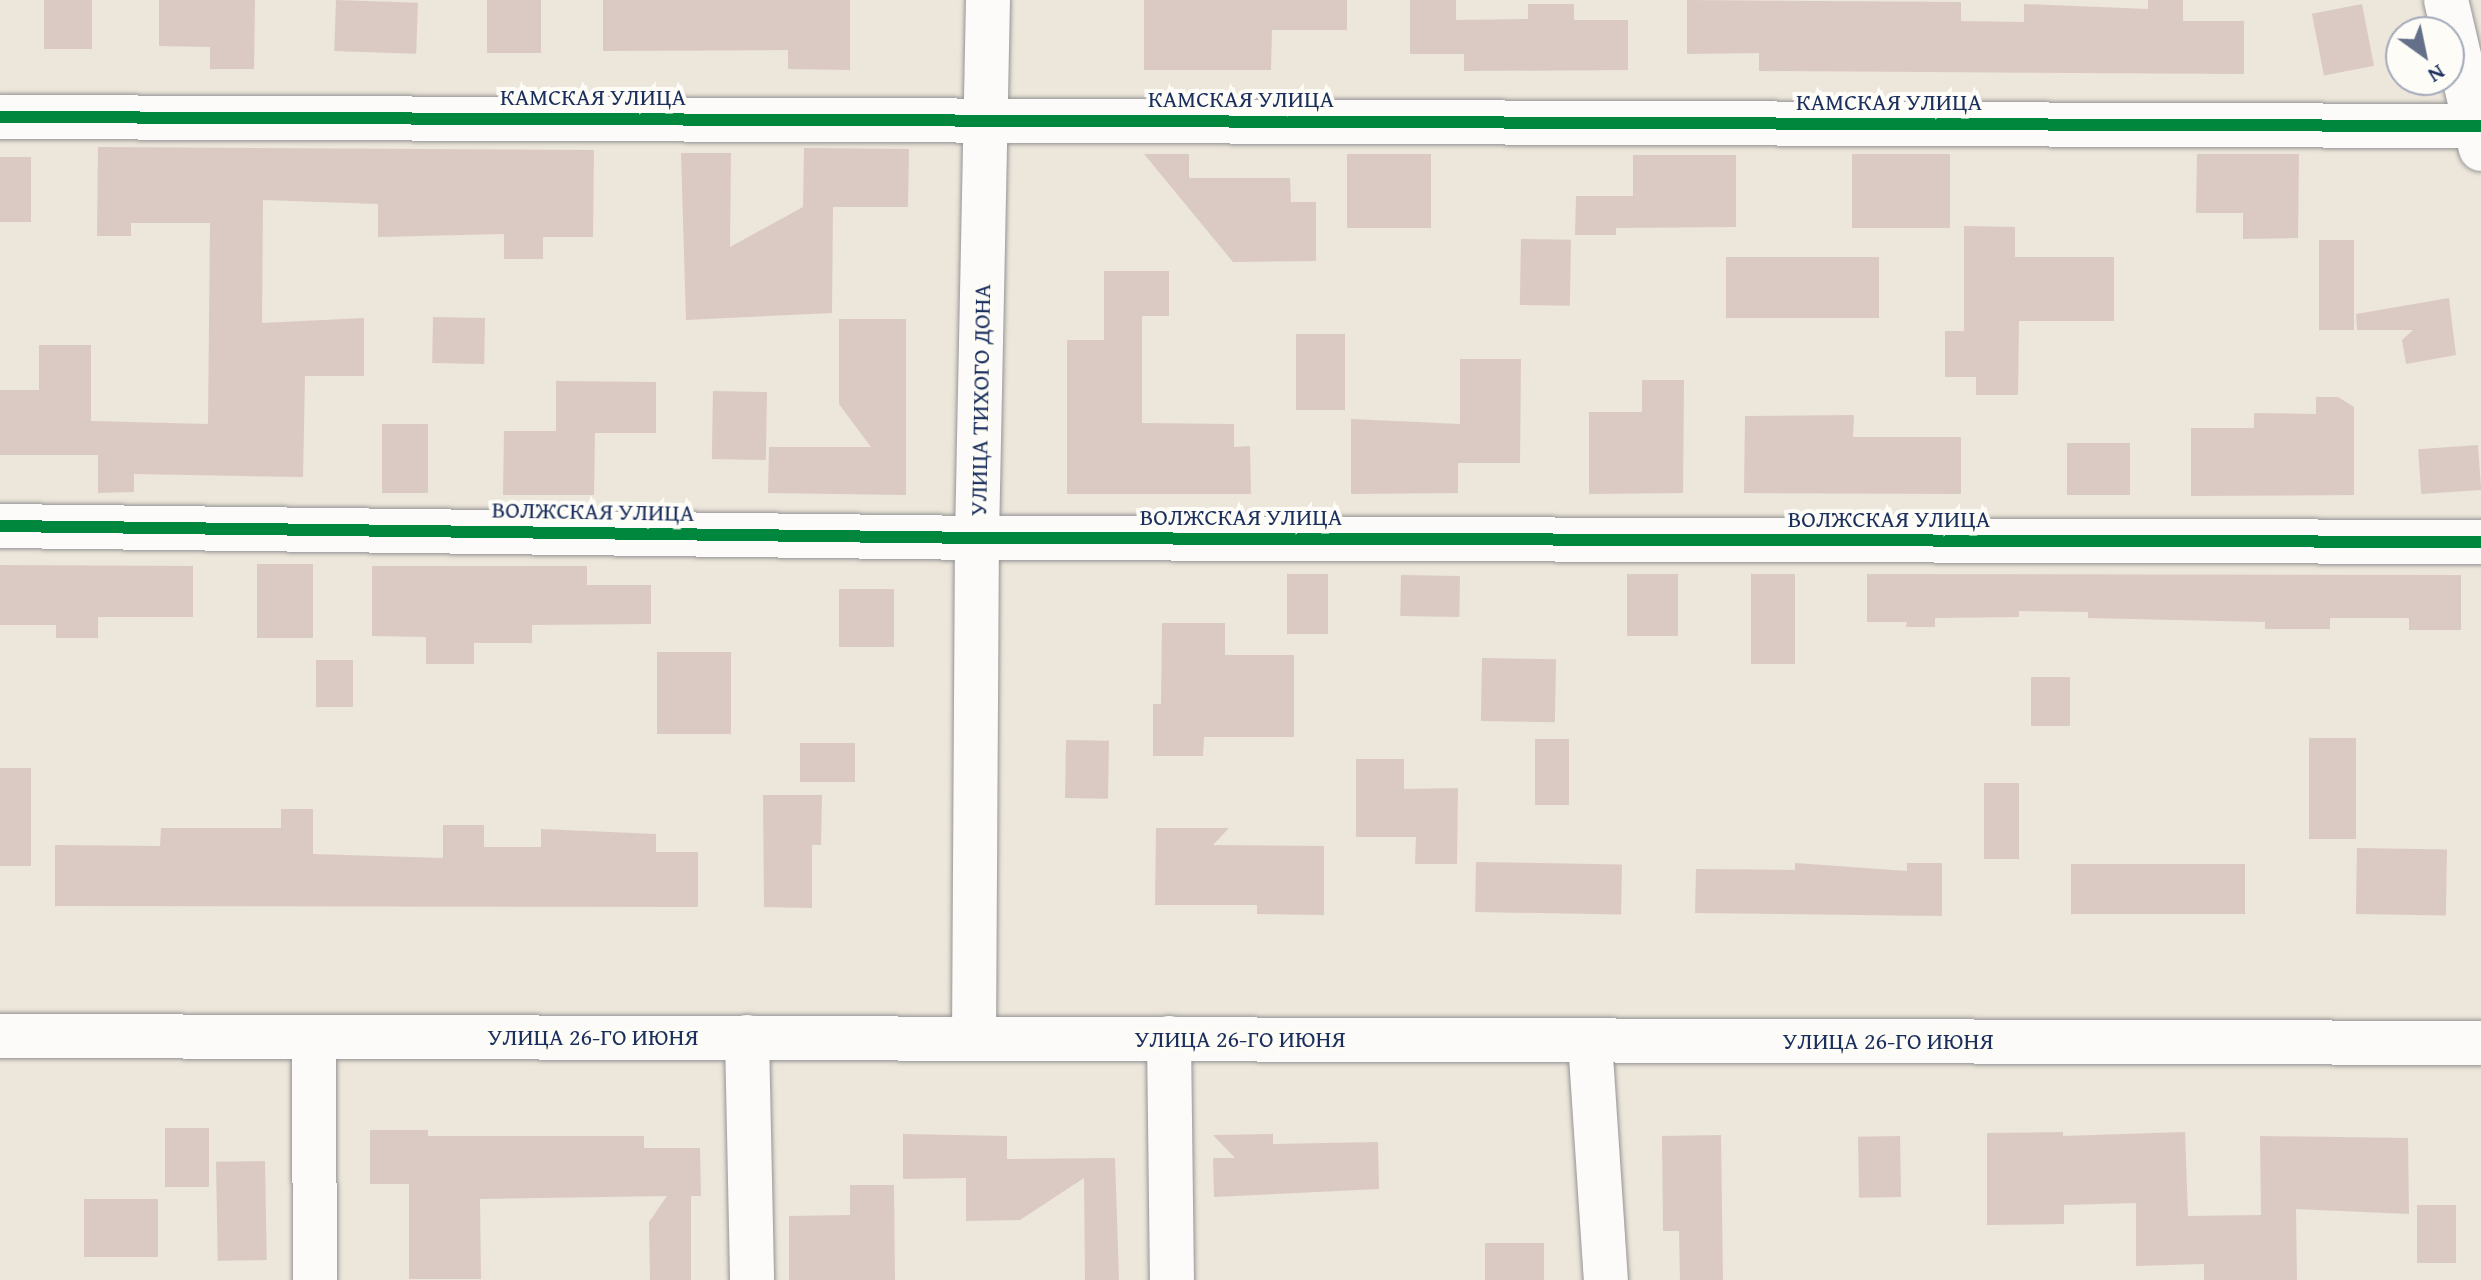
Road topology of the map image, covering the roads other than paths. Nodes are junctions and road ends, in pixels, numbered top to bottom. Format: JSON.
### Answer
{"nodes":[{"id":1,"x":988,"y":0,"type":"edge"},
{"id":2,"x":2446,"y":0,"type":"edge"},
{"id":3,"x":0,"y":117,"type":"edge"},
{"id":4,"x":988,"y":120,"type":"junction"},
{"id":5,"x":2479,"y":134,"type":"edge"},
{"id":6,"x":0,"y":526,"type":"edge"},
{"id":7,"x":977,"y":538,"type":"junction"},
{"id":8,"x":2481,"y":542,"type":"edge"},
{"id":9,"x":0,"y":1036,"type":"edge"},
{"id":10,"x":314,"y":1037,"type":"junction"},
{"id":11,"x":747,"y":1037,"type":"junction"},
{"id":12,"x":1169,"y":1038,"type":"junction"},
{"id":13,"x":974,"y":1039,"type":"junction"},
{"id":14,"x":1590,"y":1041,"type":"junction"},
{"id":15,"x":2481,"y":1043,"type":"edge"},
{"id":16,"x":315,"y":1280,"type":"edge"},
{"id":17,"x":752,"y":1280,"type":"edge"},
{"id":18,"x":1172,"y":1280,"type":"edge"},
{"id":19,"x":1606,"y":1280,"type":"edge"}],
"edges":[{"from":1,"to":4,"type":"street","name":"УЛИЦА ТИХОГО ДОНА"},
{"from":2,"to":5,"type":"street"},
{"from":3,"to":4,"type":"street","name":"КАМСКАЯ УЛИЦА"},
{"from":4,"to":5,"type":"street","name":"КАМСКАЯ УЛИЦА"},
{"from":4,"to":7,"type":"street","name":"УЛИЦА ТИХОГО ДОНА"},
{"from":6,"to":7,"type":"street","name":"ВОЛЖСКАЯ УЛИЦА"},
{"from":7,"to":8,"type":"street","name":"ВОЛЖСКАЯ УЛИЦА"},
{"from":7,"to":13,"type":"street","name":"УЛИЦА ТИХОГО ДОНА"},
{"from":9,"to":10,"type":"street","name":"УЛИЦА 26-ГО ИЮНЯ"},
{"from":10,"to":11,"type":"street","name":"УЛИЦА 26-ГО ИЮНЯ"},
{"from":10,"to":16,"type":"street"},
{"from":11,"to":13,"type":"street","name":"УЛИЦА 26-ГО ИЮНЯ"},
{"from":11,"to":17,"type":"street"},
{"from":12,"to":13,"type":"street","name":"УЛИЦА 26-ГО ИЮНЯ"},
{"from":12,"to":14,"type":"street","name":"УЛИЦА 26-ГО ИЮНЯ"},
{"from":12,"to":18,"type":"street"},
{"from":14,"to":15,"type":"street","name":"УЛИЦА 26-ГО ИЮНЯ"},
{"from":14,"to":19,"type":"street"}]}
